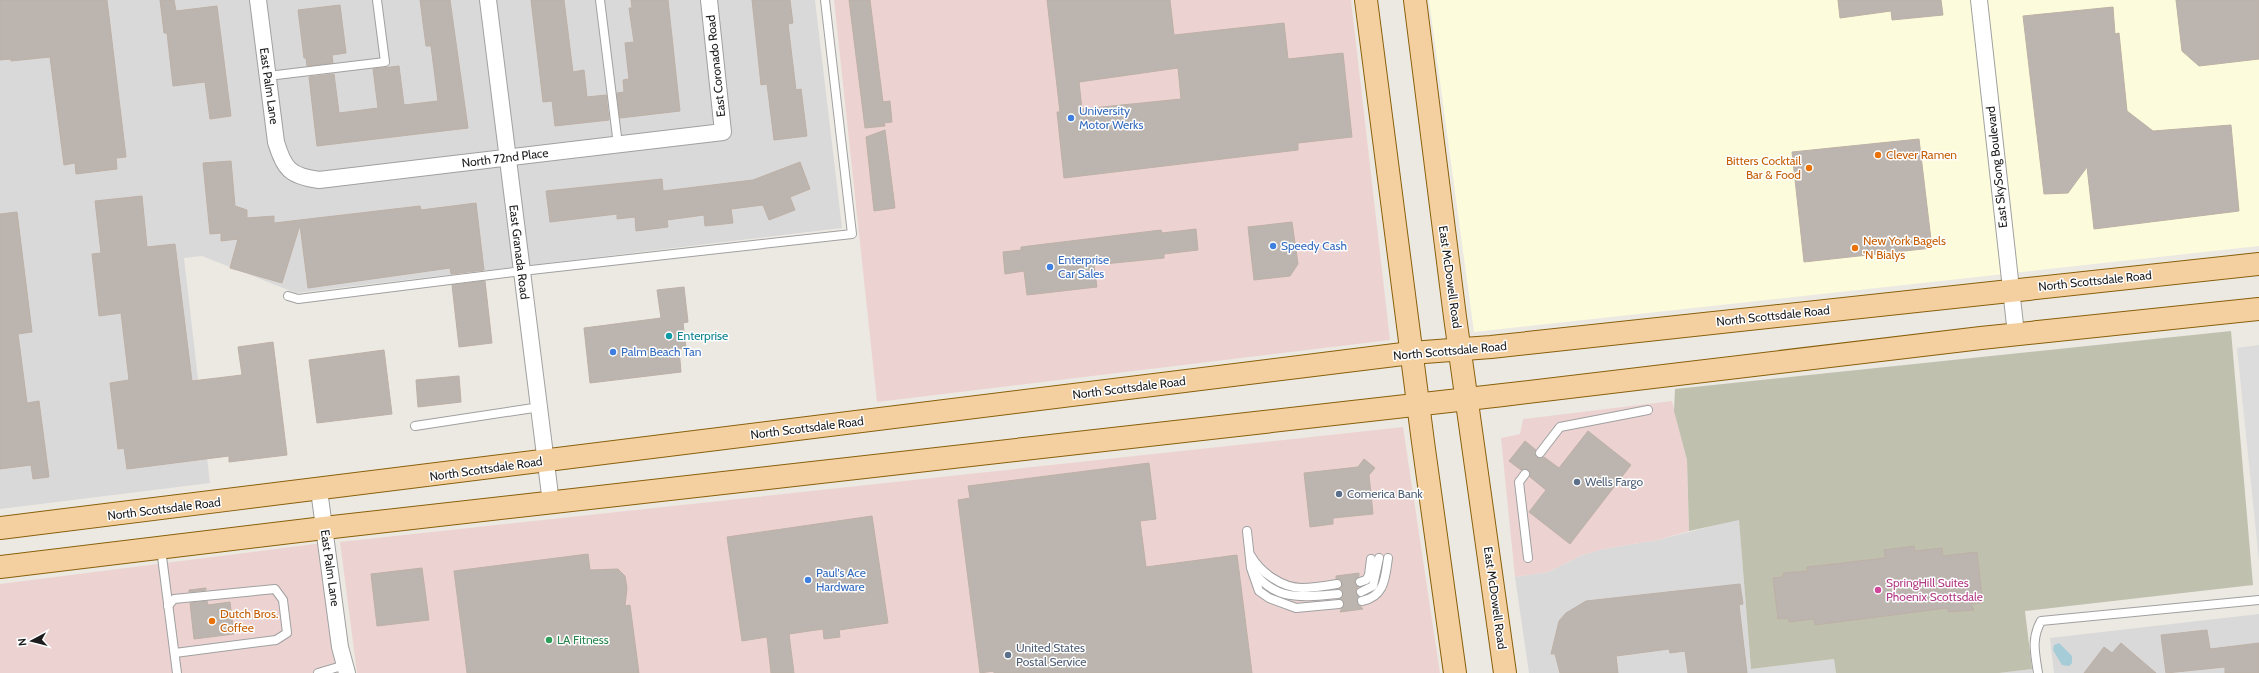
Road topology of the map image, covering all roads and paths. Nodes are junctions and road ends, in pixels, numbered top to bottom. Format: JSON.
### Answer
{"nodes":[{"id":1,"x":258,"y":0,"type":"edge"},
{"id":2,"x":378,"y":0,"type":"edge"},
{"id":3,"x":488,"y":0,"type":"edge"},
{"id":4,"x":600,"y":0,"type":"edge"},
{"id":5,"x":709,"y":0,"type":"edge"},
{"id":6,"x":825,"y":0,"type":"edge"},
{"id":7,"x":1366,"y":0,"type":"edge"},
{"id":8,"x":1415,"y":0,"type":"edge"},
{"id":9,"x":1979,"y":0,"type":"edge"},
{"id":10,"x":268,"y":76,"type":"junction"},
{"id":11,"x":723,"y":132,"type":"joint"},
{"id":12,"x":618,"y":145,"type":"junction"},
{"id":13,"x":507,"y":158,"type":"junction"},
{"id":14,"x":288,"y":170,"type":"joint"},
{"id":15,"x":2259,"y":264,"type":"edge"},
{"id":16,"x":522,"y":271,"type":"junction"},
{"id":17,"x":2011,"y":291,"type":"junction"},
{"id":18,"x":288,"y":296,"type":"dead end"},
{"id":19,"x":2259,"y":309,"type":"edge"},
{"id":20,"x":2016,"y":334,"type":"junction"},
{"id":21,"x":1460,"y":349,"type":"junction"},
{"id":22,"x":1411,"y":353,"type":"junction"},
{"id":23,"x":1467,"y":399,"type":"junction"},
{"id":24,"x":1418,"y":404,"type":"junction"},
{"id":25,"x":540,"y":407,"type":"junction"},
{"id":26,"x":1648,"y":410,"type":"dead end"},
{"id":27,"x":415,"y":426,"type":"dead end"},
{"id":28,"x":1540,"y":453,"type":"dead end"},
{"id":29,"x":547,"y":460,"type":"junction"},
{"id":30,"x":1525,"y":474,"type":"dead end"},
{"id":31,"x":319,"y":490,"type":"junction"},
{"id":32,"x":551,"y":503,"type":"junction"},
{"id":33,"x":0,"y":528,"type":"edge"},
{"id":34,"x":324,"y":528,"type":"junction"},
{"id":35,"x":1247,"y":531,"type":"dead end"},
{"id":36,"x":161,"y":548,"type":"junction"},
{"id":37,"x":1249,"y":553,"type":"junction"},
{"id":38,"x":1379,"y":558,"type":"junction"},
{"id":39,"x":1528,"y":558,"type":"dead end"},
{"id":40,"x":0,"y":567,"type":"edge"},
{"id":41,"x":1251,"y":568,"type":"junction"},
{"id":42,"x":1360,"y":582,"type":"dead end"},
{"id":43,"x":1337,"y":584,"type":"dead end"},
{"id":44,"x":1361,"y":592,"type":"dead end"},
{"id":45,"x":1338,"y":594,"type":"dead end"},
{"id":46,"x":2259,"y":600,"type":"edge"},
{"id":47,"x":1362,"y":601,"type":"dead end"},
{"id":48,"x":1339,"y":604,"type":"dead end"},
{"id":49,"x":168,"y":606,"type":"junction"},
{"id":50,"x":175,"y":653,"type":"junction"},
{"id":51,"x":343,"y":669,"type":"edge"},
{"id":52,"x":177,"y":673,"type":"edge"},
{"id":53,"x":318,"y":673,"type":"edge"},
{"id":54,"x":1455,"y":673,"type":"edge"},
{"id":55,"x":1505,"y":673,"type":"edge"},
{"id":56,"x":2038,"y":673,"type":"edge"}],
"edges":[{"from":1,"to":10,"type":"street","name":"East Palm Lane"},
{"from":2,"to":10,"type":"lane"},
{"from":3,"to":13,"type":"street","name":"East Granada Road"},
{"from":4,"to":12,"type":"lane"},
{"from":5,"to":11,"type":"street","name":"East Coronado Road"},
{"from":6,"to":16,"type":"lane"},
{"from":7,"to":22,"type":"main road"},
{"from":8,"to":21,"type":"main road","name":"East McDowell Road"},
{"from":9,"to":17,"type":"street","name":"East SkySong Boulevard"},
{"from":10,"to":14,"type":"street","name":"East Palm Lane"},
{"from":11,"to":12,"type":"street","name":"North 72nd Place"},
{"from":12,"to":13,"type":"street","name":"North 72nd Place"},
{"from":13,"to":14,"type":"street","name":"North 72nd Place"},
{"from":13,"to":16,"type":"street","name":"East Granada Road"},
{"from":15,"to":17,"type":"main road","name":"North Scottsdale Road"},
{"from":16,"to":18,"type":"lane"},
{"from":16,"to":25,"type":"street","name":"East Granada Road"},
{"from":17,"to":20,"type":"street","name":"East SkySong Boulevard"},
{"from":17,"to":21,"type":"main road","name":"North Scottsdale Road"},
{"from":19,"to":20,"type":"main road"},
{"from":20,"to":23,"type":"main road"},
{"from":21,"to":22,"type":"main road","name":"North Scottsdale Road"},
{"from":21,"to":23,"type":"main road","name":"East McDowell Road"},
{"from":22,"to":24,"type":"main road"},
{"from":22,"to":29,"type":"main road","name":"North Scottsdale Road"},
{"from":23,"to":24,"type":"main road"},
{"from":23,"to":55,"type":"main road","name":"East McDowell Road"},
{"from":24,"to":32,"type":"main road"},
{"from":24,"to":54,"type":"main road"},
{"from":25,"to":27,"type":"lane"},
{"from":25,"to":29,"type":"street","name":"East Granada Road"},
{"from":26,"to":28,"type":"lane"},
{"from":29,"to":31,"type":"main road","name":"North Scottsdale Road"},
{"from":29,"to":32,"type":"street","name":"East Granada Road"},
{"from":30,"to":39,"type":"lane"},
{"from":31,"to":33,"type":"main road","name":"North Scottsdale Road"},
{"from":31,"to":34,"type":"street","name":"East Palm Lane"},
{"from":32,"to":34,"type":"main road"},
{"from":34,"to":36,"type":"main road"},
{"from":34,"to":51,"type":"street","name":"East Palm Lane"},
{"from":35,"to":37,"type":"lane"},
{"from":36,"to":40,"type":"main road"},
{"from":36,"to":49,"type":"lane"},
{"from":37,"to":41,"type":"lane"},
{"from":37,"to":43,"type":"lane"},
{"from":38,"to":42,"type":"lane"},
{"from":38,"to":44,"type":"lane"},
{"from":38,"to":47,"type":"lane"},
{"from":41,"to":45,"type":"lane"},
{"from":41,"to":48,"type":"lane"},
{"from":46,"to":56,"type":"lane"},
{"from":49,"to":50,"type":"lane"},
{"from":49,"to":50,"type":"lane"},
{"from":50,"to":52,"type":"lane"},
{"from":51,"to":53,"type":"lane"}]}
